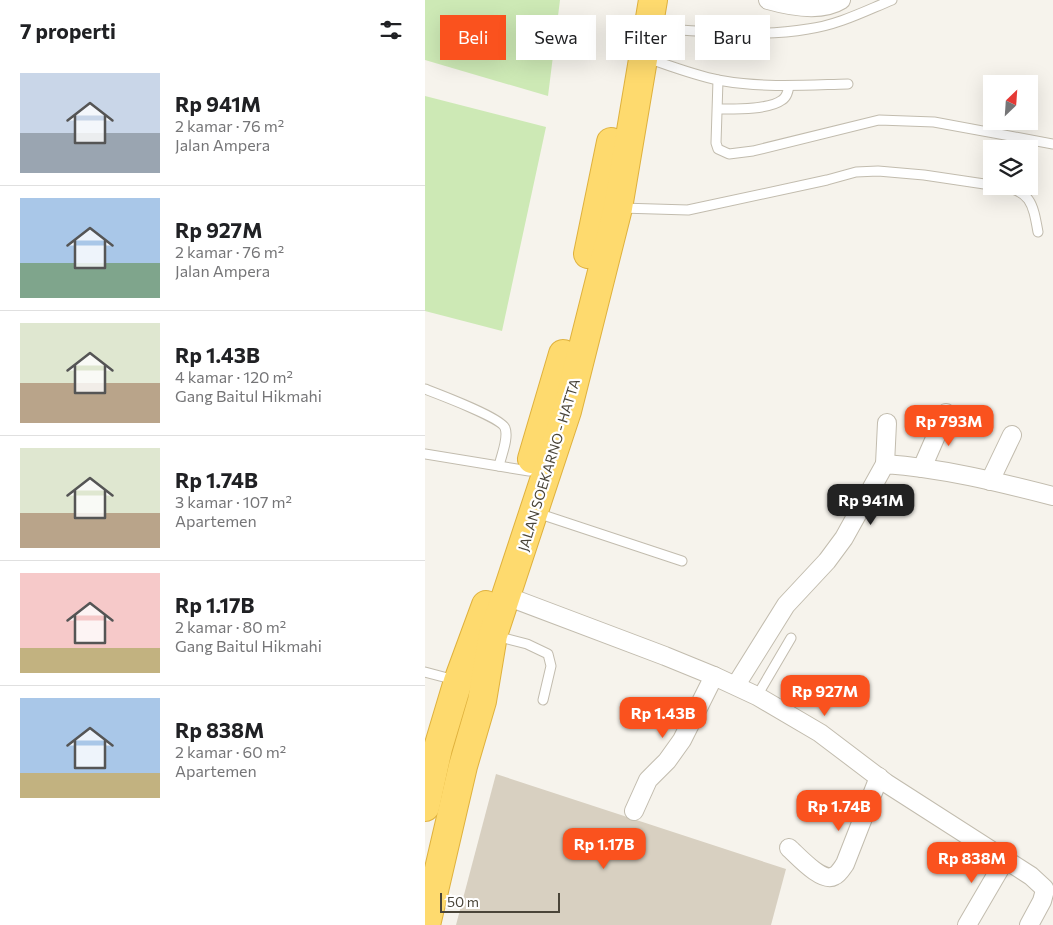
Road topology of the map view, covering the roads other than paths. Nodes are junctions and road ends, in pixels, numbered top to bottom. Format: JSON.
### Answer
{"nodes":[{"id":1,"x":634,"y":0,"type":"edge"},
{"id":2,"x":653,"y":0,"type":"edge"},
{"id":3,"x":767,"y":0,"type":"edge"},
{"id":4,"x":841,"y":0,"type":"edge"},
{"id":5,"x":892,"y":0,"type":"edge"},
{"id":6,"x":651,"y":15,"type":"edge"},
{"id":7,"x":685,"y":30,"type":"edge"},
{"id":8,"x":643,"y":60,"type":"edge"},
{"id":9,"x":654,"y":60,"type":"edge"},
{"id":10,"x":718,"y":80,"type":"junction"},
{"id":11,"x":848,"y":84,"type":"dead end"},
{"id":12,"x":789,"y":86,"type":"junction"},
{"id":13,"x":718,"y":109,"type":"junction"},
{"id":14,"x":1053,"y":144,"type":"edge"},
{"id":15,"x":983,"y":184,"type":"edge"},
{"id":16,"x":1024,"y":195,"type":"edge"},
{"id":17,"x":609,"y":206,"type":"junction"},
{"id":18,"x":1038,"y":232,"type":"dead end"},
{"id":19,"x":425,"y":389,"type":"edge"},
{"id":20,"x":946,"y":413,"type":"dead end"},
{"id":21,"x":887,"y":423,"type":"dead end"},
{"id":22,"x":1012,"y":435,"type":"dead end"},
{"id":23,"x":425,"y":454,"type":"edge"},
{"id":24,"x":885,"y":464,"type":"junction"},
{"id":25,"x":499,"y":466,"type":"junction"},
{"id":26,"x":922,"y":468,"type":"junction"},
{"id":27,"x":529,"y":471,"type":"junction"},
{"id":28,"x":990,"y":481,"type":"junction"},
{"id":29,"x":1053,"y":495,"type":"edge"},
{"id":30,"x":535,"y":512,"type":"junction"},
{"id":31,"x":682,"y":562,"type":"dead end"},
{"id":32,"x":506,"y":596,"type":"junction"},
{"id":33,"x":493,"y":635,"type":"junction"},
{"id":34,"x":791,"y":638,"type":"dead end"},
{"id":35,"x":425,"y":672,"type":"edge"},
{"id":36,"x":714,"y":676,"type":"junction"},
{"id":37,"x":458,"y":681,"type":"junction"},
{"id":38,"x":736,"y":685,"type":"junction"},
{"id":39,"x":757,"y":696,"type":"junction"},
{"id":40,"x":543,"y":700,"type":"dead end"},
{"id":41,"x":429,"y":770,"type":"edge"},
{"id":42,"x":879,"y":777,"type":"junction"},
{"id":43,"x":425,"y":806,"type":"edge"},
{"id":44,"x":634,"y":811,"type":"dead end"},
{"id":45,"x":789,"y":848,"type":"dead end"},
{"id":46,"x":1005,"y":860,"type":"junction"},
{"id":47,"x":1048,"y":885,"type":"edge"},
{"id":48,"x":426,"y":925,"type":"edge"},
{"id":49,"x":967,"y":925,"type":"edge"},
{"id":50,"x":1029,"y":925,"type":"edge"}],
"edges":[{"from":1,"to":17,"type":"highway","name":"JALAN SOEKARNO - HATTA"},
{"from":2,"to":6,"type":"highway","name":"JALAN SOEKARNO - HATTA"},
{"from":3,"to":4,"type":"street"},
{"from":5,"to":7,"type":"lane"},
{"from":8,"to":17,"type":"highway","name":"JALAN SOEKARNO - HATTA"},
{"from":9,"to":10,"type":"lane"},
{"from":10,"to":12,"type":"lane"},
{"from":10,"to":13,"type":"lane"},
{"from":11,"to":12,"type":"lane"},
{"from":12,"to":13,"type":"lane"},
{"from":13,"to":14,"type":"lane"},
{"from":15,"to":17,"type":"lane"},
{"from":16,"to":18,"type":"lane"},
{"from":17,"to":27,"type":"highway","name":"JALAN SOEKARNO - HATTA"},
{"from":17,"to":30,"type":"highway","name":"JALAN SOEKARNO - HATTA"},
{"from":19,"to":25,"type":"lane"},
{"from":20,"to":26,"type":"street"},
{"from":21,"to":24,"type":"street"},
{"from":22,"to":28,"type":"street"},
{"from":23,"to":25,"type":"lane"},
{"from":24,"to":26,"type":"street"},
{"from":24,"to":38,"type":"street"},
{"from":25,"to":27,"type":"lane"},
{"from":26,"to":28,"type":"street"},
{"from":27,"to":37,"type":"highway","name":"JALAN SOEKARNO - HATTA"},
{"from":28,"to":29,"type":"street"},
{"from":30,"to":31,"type":"lane"},
{"from":30,"to":32,"type":"highway","name":"JALAN SOEKARNO - HATTA"},
{"from":32,"to":33,"type":"highway","name":"JALAN SOEKARNO - HATTA"},
{"from":32,"to":36,"type":"street"},
{"from":33,"to":40,"type":"lane"},
{"from":33,"to":48,"type":"highway","name":"JALAN SOEKARNO - HATTA"},
{"from":34,"to":39,"type":"lane"},
{"from":35,"to":37,"type":"lane"},
{"from":36,"to":38,"type":"street"},
{"from":36,"to":44,"type":"street"},
{"from":37,"to":41,"type":"highway","name":"JALAN SOEKARNO - HATTA"},
{"from":38,"to":39,"type":"street"},
{"from":39,"to":42,"type":"street"},
{"from":41,"to":43,"type":"highway","name":"JALAN SOEKARNO - HATTA"},
{"from":42,"to":45,"type":"street"},
{"from":42,"to":46,"type":"street"},
{"from":46,"to":47,"type":"street"},
{"from":46,"to":49,"type":"street"},
{"from":47,"to":50,"type":"street"}]}
